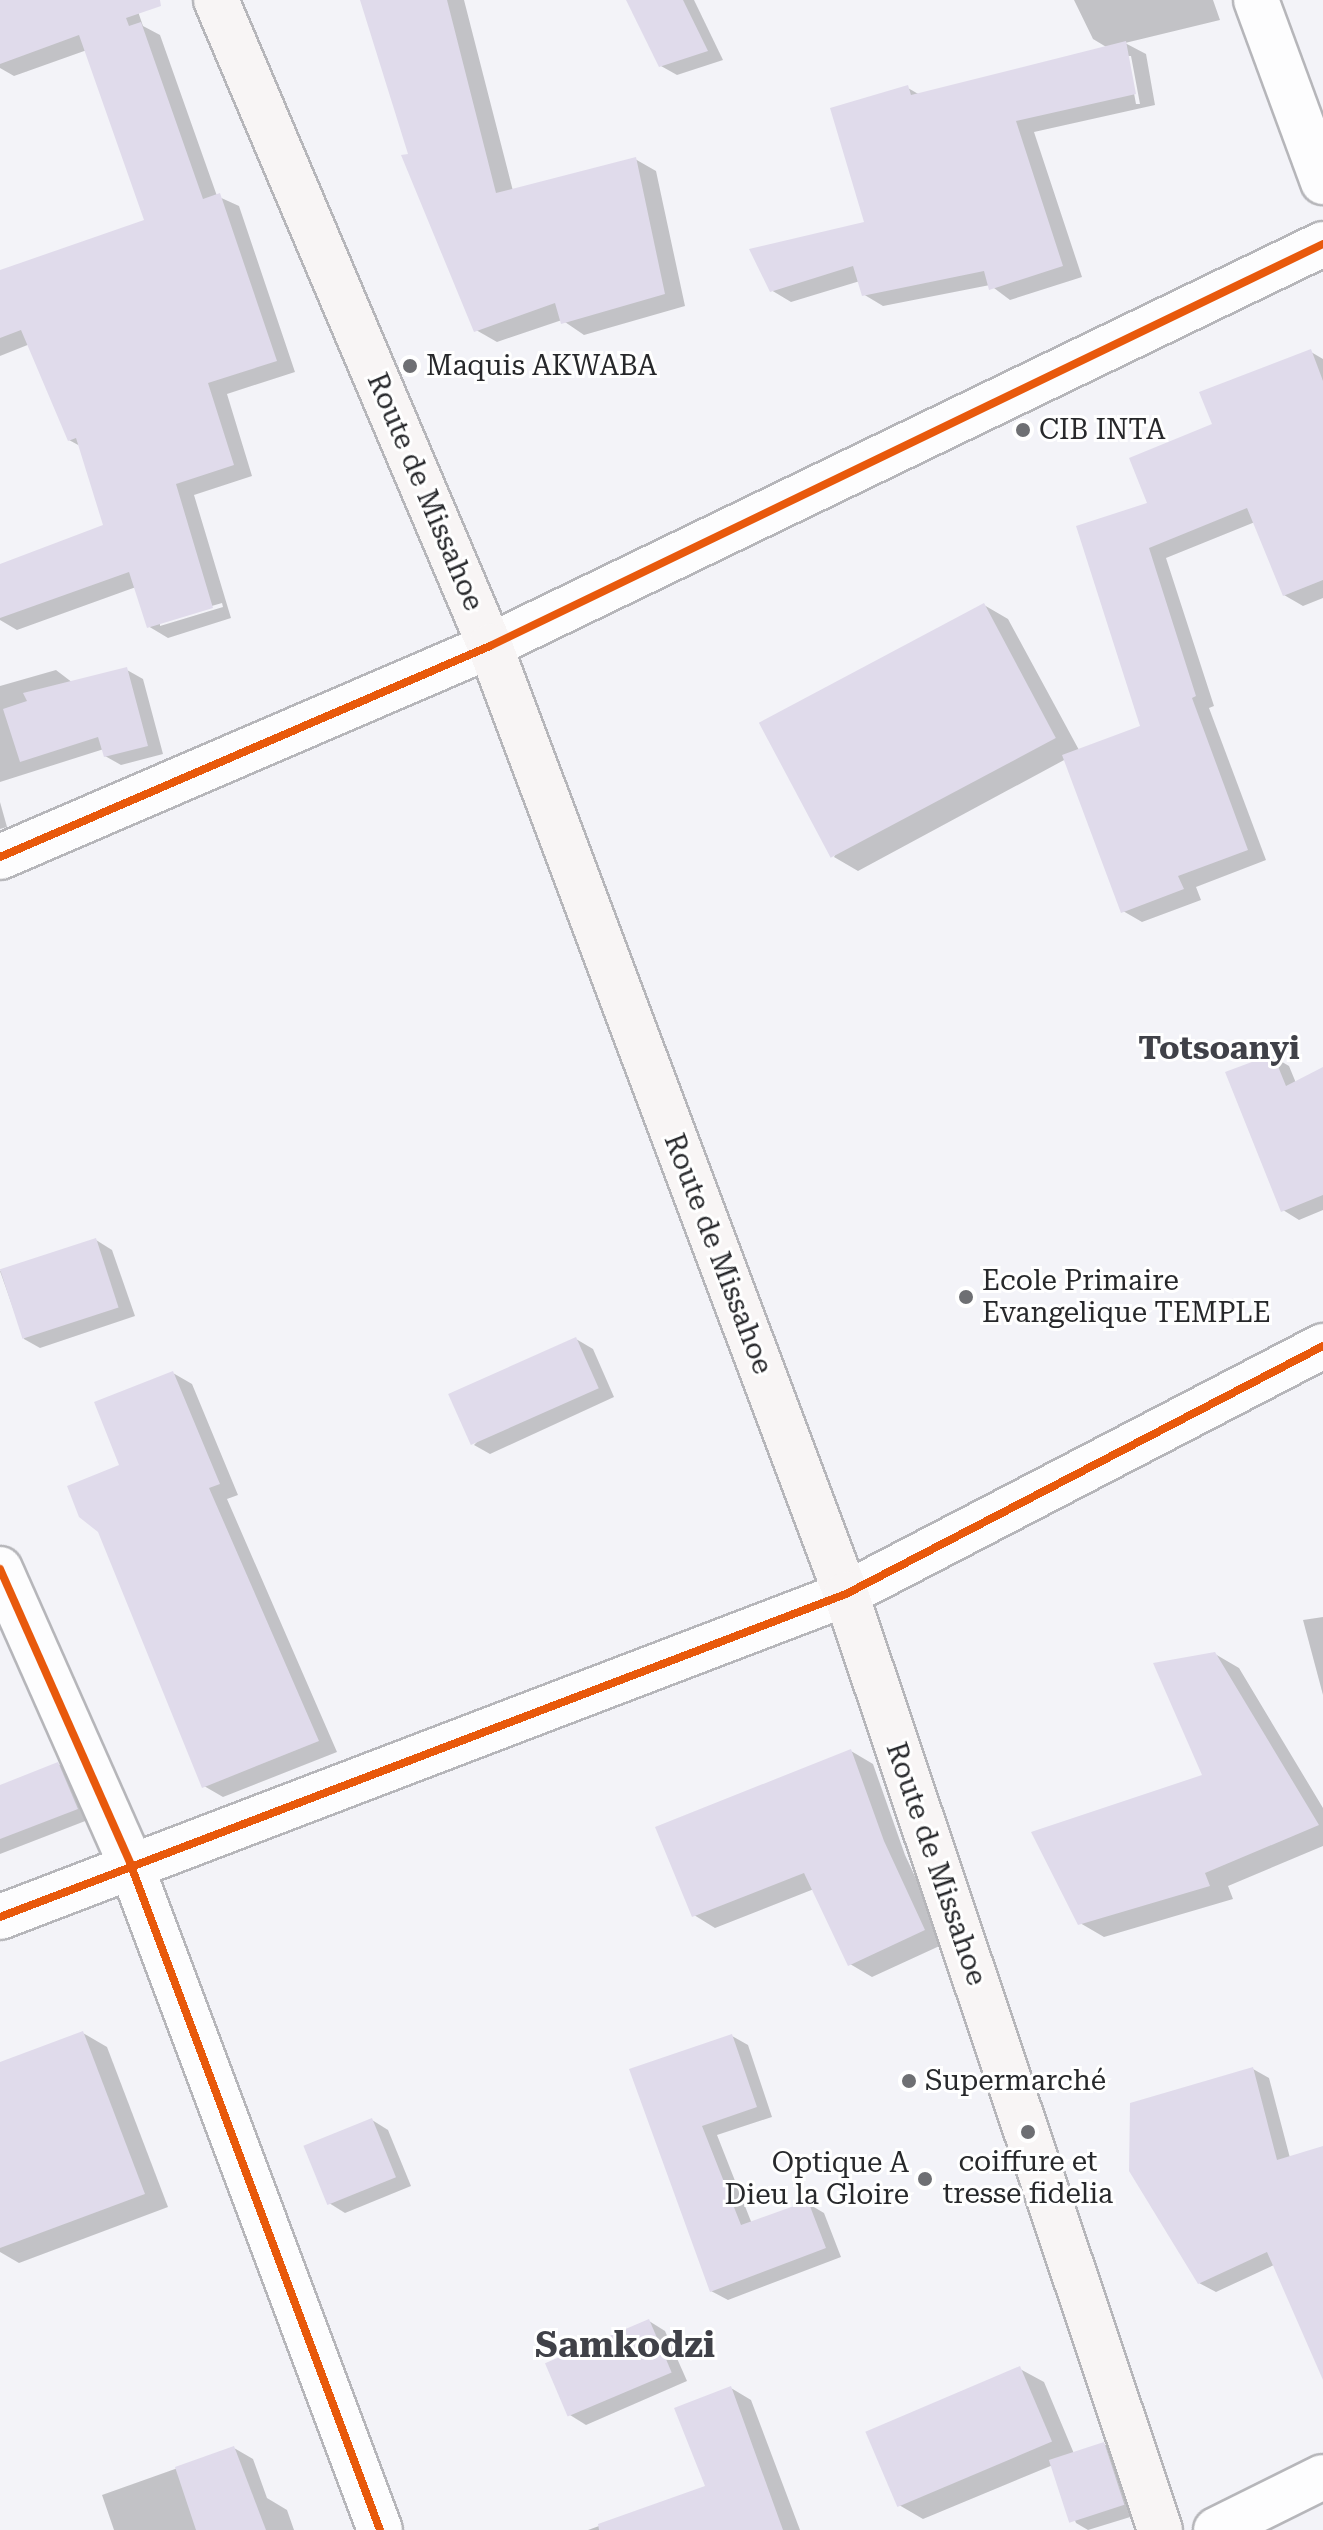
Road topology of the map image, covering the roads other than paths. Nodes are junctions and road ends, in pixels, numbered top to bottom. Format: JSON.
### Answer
{"nodes":[{"id":1,"x":216,"y":0,"type":"edge"},
{"id":2,"x":1256,"y":0,"type":"edge"},
{"id":3,"x":1323,"y":182,"type":"edge"},
{"id":4,"x":1323,"y":244,"type":"edge"},
{"id":5,"x":490,"y":646,"type":"junction"},
{"id":6,"x":0,"y":857,"type":"edge"},
{"id":7,"x":1323,"y":1346,"type":"edge"},
{"id":8,"x":0,"y":1569,"type":"edge"},
{"id":9,"x":846,"y":1594,"type":"junction"},
{"id":10,"x":130,"y":1863,"type":"junction"},
{"id":11,"x":0,"y":1917,"type":"edge"},
{"id":12,"x":1323,"y":2477,"type":"edge"},
{"id":13,"x":380,"y":2530,"type":"edge"},
{"id":14,"x":1160,"y":2530,"type":"edge"},
{"id":15,"x":1216,"y":2530,"type":"edge"}],
"edges":[{"from":1,"to":5,"type":"main road","name":"Route de Missahoe"},
{"from":2,"to":3,"type":"street"},
{"from":4,"to":5,"type":"street"},
{"from":5,"to":6,"type":"street"},
{"from":5,"to":9,"type":"main road","name":"Route de Missahoe"},
{"from":7,"to":9,"type":"street"},
{"from":8,"to":10,"type":"street"},
{"from":9,"to":10,"type":"street"},
{"from":9,"to":14,"type":"main road","name":"Route de Missahoe"},
{"from":10,"to":11,"type":"street"},
{"from":10,"to":13,"type":"street"},
{"from":12,"to":15,"type":"street"}]}
